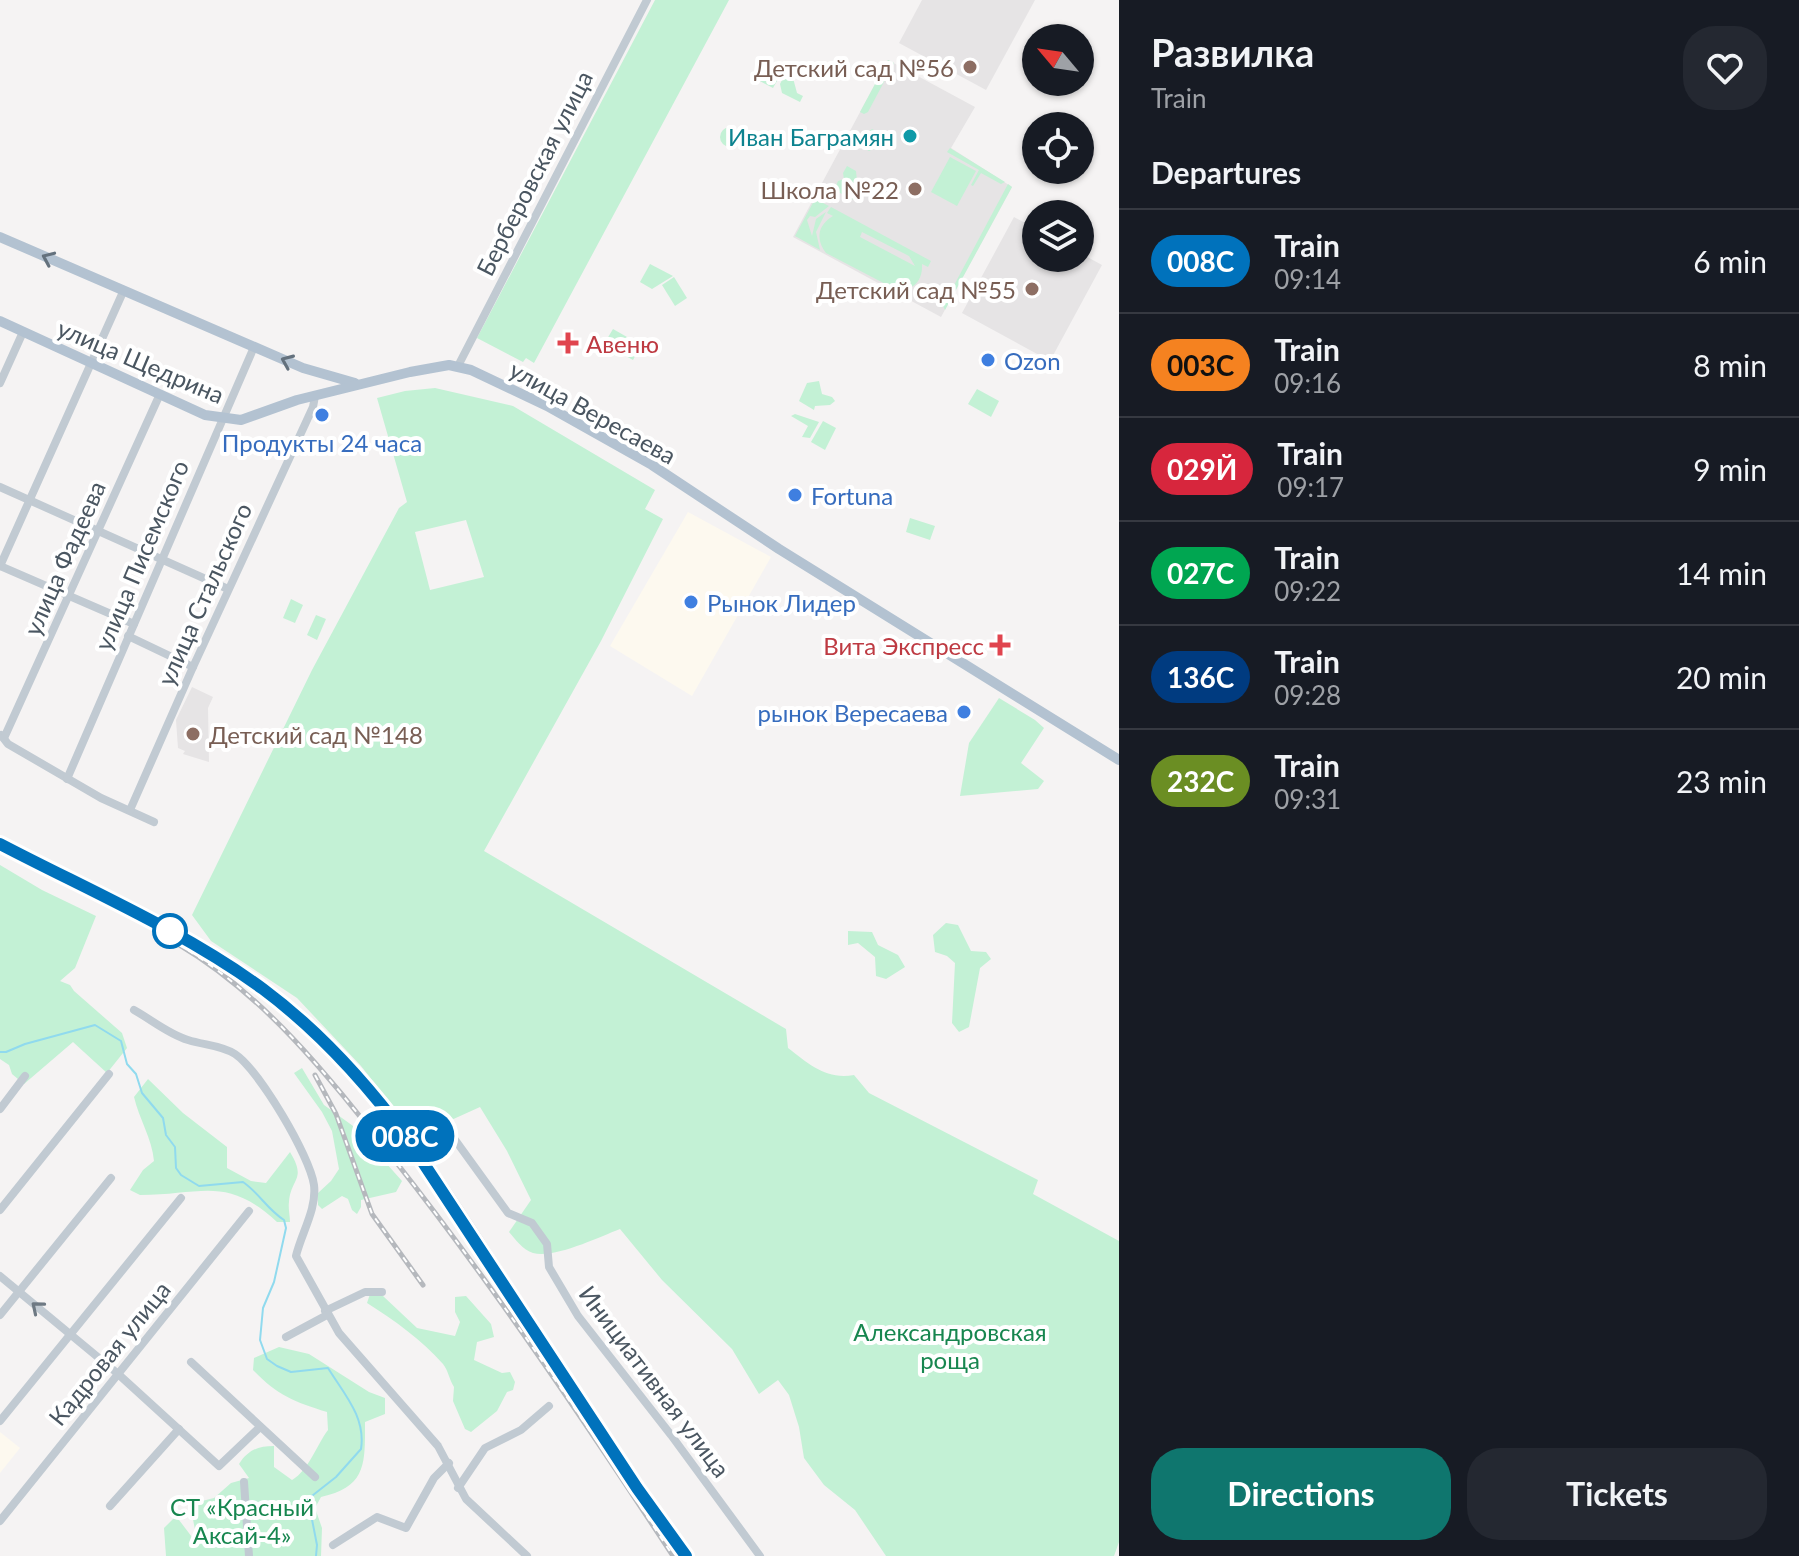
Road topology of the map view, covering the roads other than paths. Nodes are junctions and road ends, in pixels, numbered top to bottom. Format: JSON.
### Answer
{"nodes":[{"id":1,"x":647,"y":0,"type":"edge"},
{"id":2,"x":0,"y":237,"type":"edge"},
{"id":3,"x":123,"y":292,"type":"junction"},
{"id":4,"x":0,"y":321,"type":"edge"},
{"id":5,"x":23,"y":332,"type":"junction"},
{"id":6,"x":254,"y":347,"type":"junction"},
{"id":7,"x":92,"y":363,"type":"junction"},
{"id":8,"x":458,"y":366,"type":"junction"},
{"id":9,"x":317,"y":373,"type":"junction"},
{"id":10,"x":0,"y":383,"type":"edge"},
{"id":11,"x":361,"y":384,"type":"junction"},
{"id":12,"x":160,"y":394,"type":"junction"},
{"id":13,"x":315,"y":396,"type":"junction"},
{"id":14,"x":222,"y":419,"type":"junction"},
{"id":15,"x":0,"y":487,"type":"edge"},
{"id":16,"x":30,"y":501,"type":"junction"},
{"id":17,"x":98,"y":531,"type":"junction"},
{"id":18,"x":161,"y":559,"type":"junction"},
{"id":19,"x":0,"y":566,"type":"edge"},
{"id":20,"x":228,"y":589,"type":"junction"},
{"id":21,"x":68,"y":597,"type":"junction"},
{"id":22,"x":134,"y":624,"type":"junction"},
{"id":23,"x":128,"y":636,"type":"junction"},
{"id":24,"x":193,"y":667,"type":"junction"},
{"id":25,"x":2,"y":736,"type":"edge"},
{"id":26,"x":1119,"y":760,"type":"edge"},
{"id":27,"x":67,"y":779,"type":"junction"},
{"id":28,"x":130,"y":810,"type":"junction"},
{"id":29,"x":154,"y":822,"type":"dead end"},
{"id":30,"x":134,"y":1010,"type":"dead end"},
{"id":31,"x":109,"y":1074,"type":"dead end"},
{"id":32,"x":25,"y":1076,"type":"dead end"},
{"id":33,"x":0,"y":1109,"type":"edge"},
{"id":34,"x":440,"y":1119,"type":"dead end"},
{"id":35,"x":111,"y":1178,"type":"dead end"},
{"id":36,"x":181,"y":1198,"type":"dead end"},
{"id":37,"x":0,"y":1210,"type":"edge"},
{"id":38,"x":249,"y":1211,"type":"dead end"},
{"id":39,"x":0,"y":1276,"type":"edge"},
{"id":40,"x":18,"y":1292,"type":"junction"},
{"id":41,"x":382,"y":1292,"type":"dead end"},
{"id":42,"x":326,"y":1313,"type":"junction"},
{"id":43,"x":0,"y":1315,"type":"edge"},
{"id":44,"x":70,"y":1335,"type":"junction"},
{"id":45,"x":286,"y":1337,"type":"dead end"},
{"id":46,"x":191,"y":1362,"type":"dead end"},
{"id":47,"x":117,"y":1373,"type":"junction"},
{"id":48,"x":549,"y":1406,"type":"dead end"},
{"id":49,"x":0,"y":1421,"type":"edge"},
{"id":50,"x":260,"y":1427,"type":"junction"},
{"id":51,"x":179,"y":1429,"type":"junction"},
{"id":52,"x":449,"y":1463,"type":"junction"},
{"id":53,"x":315,"y":1477,"type":"dead end"},
{"id":54,"x":244,"y":1482,"type":"dead end"},
{"id":55,"x":458,"y":1488,"type":"junction"},
{"id":56,"x":110,"y":1506,"type":"dead end"},
{"id":57,"x":0,"y":1521,"type":"edge"},
{"id":58,"x":333,"y":1545,"type":"dead end"},
{"id":59,"x":249,"y":1556,"type":"edge"},
{"id":60,"x":527,"y":1556,"type":"edge"},
{"id":61,"x":760,"y":1556,"type":"edge"}],
"edges":[{"from":1,"to":8,"type":"street","name":"Берберовская улица"},
{"from":3,"to":2,"type":"main road","name":"улица Вересаева","one_way":true},
{"from":3,"to":6,"type":"main road","name":"улица Вересаева"},
{"from":3,"to":7,"type":"street"},
{"from":4,"to":5,"type":"main road","name":"улица Щедрина"},
{"from":5,"to":7,"type":"main road","name":"улица Щедрина"},
{"from":5,"to":10,"type":"street"},
{"from":9,"to":6,"type":"main road","name":"улица Вересаева","one_way":true},
{"from":6,"to":14,"type":"street","name":"улица Писемского"},
{"from":7,"to":12,"type":"main road","name":"улица Щедрина"},
{"from":7,"to":16,"type":"street"},
{"from":8,"to":11,"type":"main road","name":"улица Вересаева"},
{"from":8,"to":26,"type":"main road","name":"улица Вересаева"},
{"from":9,"to":11,"type":"main road","name":"улица Вересаева"},
{"from":9,"to":13,"type":"main road"},
{"from":11,"to":13,"type":"main road","name":"улица Щедрина"},
{"from":12,"to":14,"type":"main road","name":"улица Щедрина"},
{"from":12,"to":17,"type":"street","name":"улица Фадеева"},
{"from":13,"to":14,"type":"main road","name":"улица Щедрина"},
{"from":13,"to":20,"type":"street","name":"улица Стальского"},
{"from":14,"to":18,"type":"street","name":"улица Писемского"},
{"from":15,"to":16,"type":"street"},
{"from":16,"to":17,"type":"street"},
{"from":16,"to":19,"type":"street"},
{"from":17,"to":18,"type":"street"},
{"from":17,"to":21,"type":"street","name":"улица Фадеева"},
{"from":18,"to":20,"type":"street"},
{"from":18,"to":22,"type":"street","name":"улица Писемского"},
{"from":19,"to":21,"type":"street"},
{"from":20,"to":24,"type":"street","name":"улица Стальского"},
{"from":21,"to":22,"type":"street"},
{"from":21,"to":25,"type":"street","name":"улица Фадеева"},
{"from":22,"to":23,"type":"street","name":"улица Писемского"},
{"from":23,"to":24,"type":"street"},
{"from":23,"to":27,"type":"street","name":"улица Писемского"},
{"from":24,"to":28,"type":"street","name":"улица Стальского"},
{"from":25,"to":27,"type":"street"},
{"from":27,"to":28,"type":"street"},
{"from":28,"to":29,"type":"street"},
{"from":30,"to":42,"type":"street"},
{"from":31,"to":37,"type":"street"},
{"from":32,"to":33,"type":"street"},
{"from":34,"to":61,"type":"street","name":"Инициативная улица"},
{"from":35,"to":40,"type":"street"},
{"from":36,"to":44,"type":"street"},
{"from":38,"to":47,"type":"street","name":"Кадровая улица"},
{"from":39,"to":40,"type":"street"},
{"from":40,"to":43,"type":"street"},
{"from":44,"to":40,"type":"street","one_way":true},
{"from":41,"to":42,"type":"street"},
{"from":42,"to":45,"type":"street"},
{"from":42,"to":52,"type":"street"},
{"from":44,"to":47,"type":"street"},
{"from":44,"to":49,"type":"street"},
{"from":46,"to":50,"type":"street"},
{"from":47,"to":51,"type":"street"},
{"from":47,"to":57,"type":"street","name":"Кадровая улица"},
{"from":48,"to":55,"type":"street"},
{"from":50,"to":51,"type":"street"},
{"from":50,"to":53,"type":"street"},
{"from":51,"to":56,"type":"street"},
{"from":52,"to":55,"type":"street"},
{"from":52,"to":58,"type":"street"},
{"from":54,"to":59,"type":"street"},
{"from":55,"to":60,"type":"street"}]}
